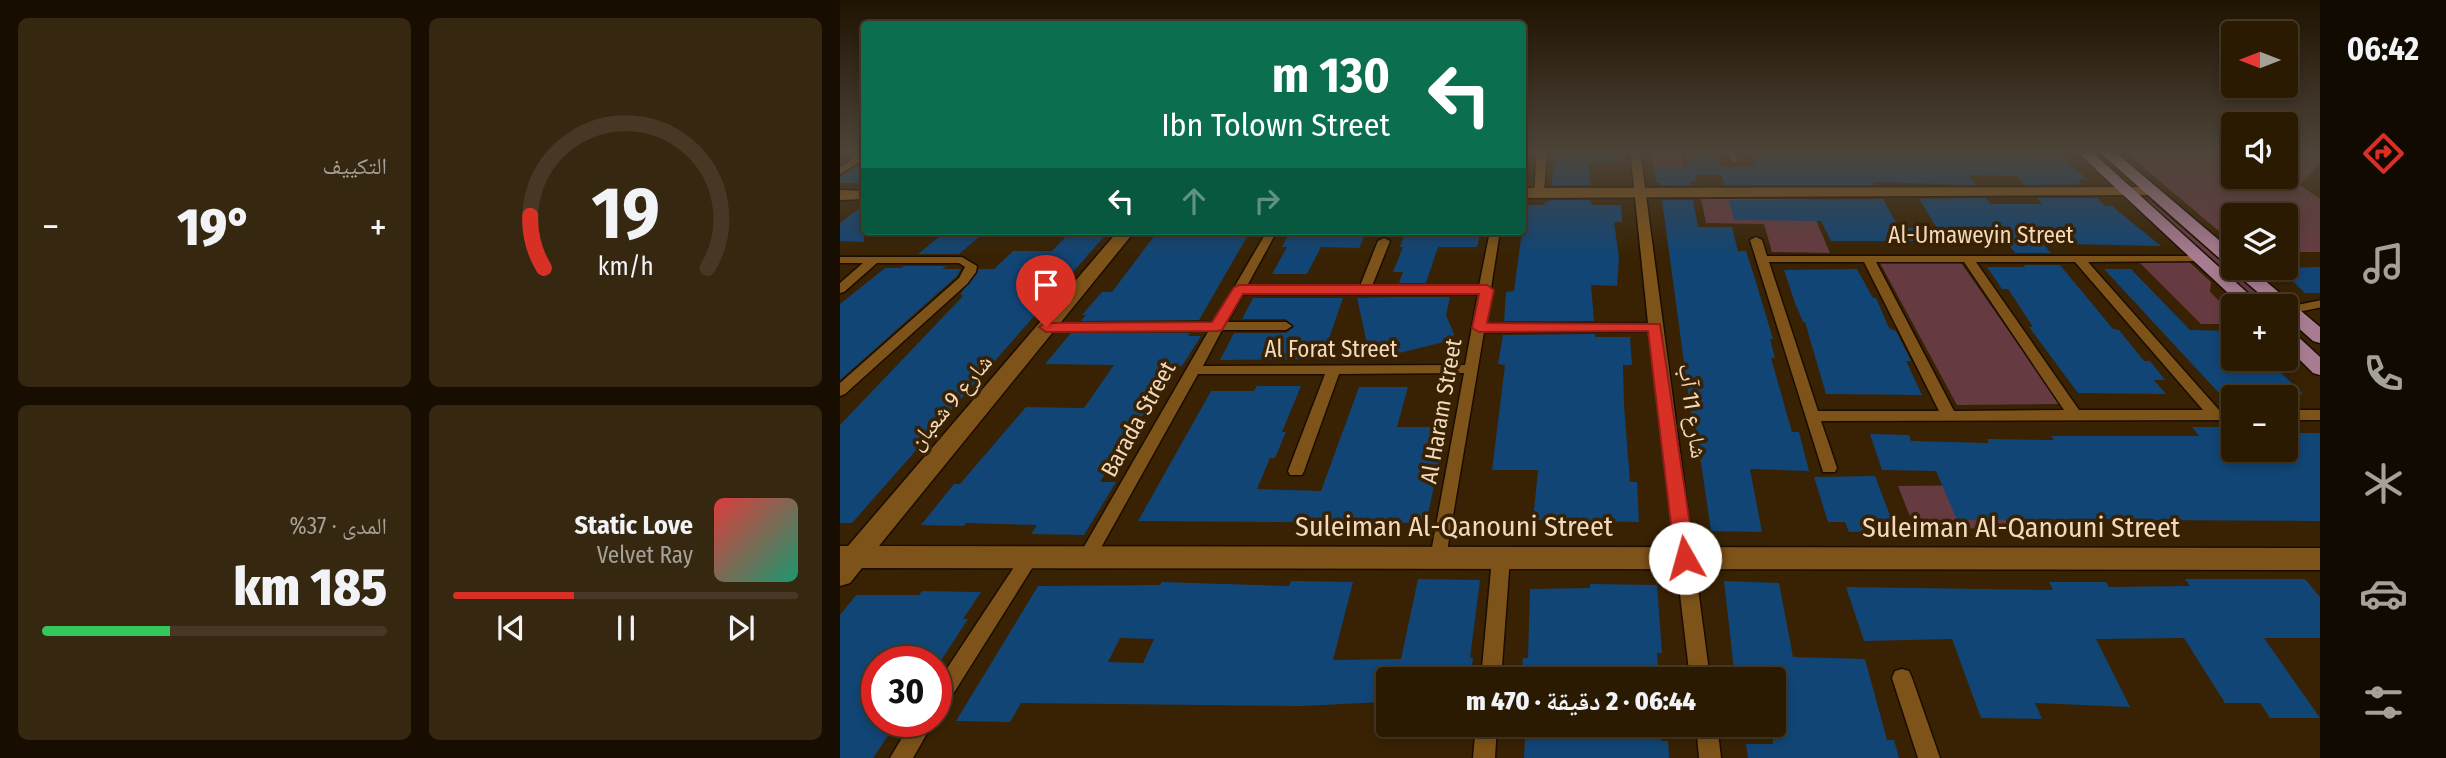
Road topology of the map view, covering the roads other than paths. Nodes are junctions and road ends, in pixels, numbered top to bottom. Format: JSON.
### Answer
{"nodes":[{"id":1,"x":1640,"y":185,"type":"edge"},
{"id":2,"x":2121,"y":185,"type":"edge"},
{"id":3,"x":2145,"y":185,"type":"edge"},
{"id":4,"x":2128,"y":192,"type":"junction"},
{"id":5,"x":2153,"y":192,"type":"junction"},
{"id":6,"x":1531,"y":193,"type":"edge"},
{"id":7,"x":1641,"y":193,"type":"junction"},
{"id":8,"x":840,"y":195,"type":"edge"},
{"id":9,"x":861,"y":195,"type":"edge"},
{"id":10,"x":1125,"y":235,"type":"edge"},
{"id":11,"x":1270,"y":235,"type":"edge"},
{"id":12,"x":1494,"y":235,"type":"edge"},
{"id":13,"x":1384,"y":240,"type":"dead end"},
{"id":14,"x":1756,"y":240,"type":"dead end"},
{"id":15,"x":2221,"y":251,"type":"edge"},
{"id":16,"x":1868,"y":258,"type":"junction"},
{"id":17,"x":1967,"y":258,"type":"junction"},
{"id":18,"x":2078,"y":258,"type":"junction"},
{"id":19,"x":2200,"y":258,"type":"junction"},
{"id":20,"x":1762,"y":259,"type":"junction"},
{"id":21,"x":874,"y":260,"type":"junction"},
{"id":22,"x":840,"y":261,"type":"edge"},
{"id":23,"x":2254,"y":280,"type":"edge"},
{"id":24,"x":840,"y":289,"type":"edge"},
{"id":25,"x":1239,"y":290,"type":"junction"},
{"id":26,"x":1365,"y":290,"type":"junction"},
{"id":27,"x":1487,"y":290,"type":"junction"},
{"id":28,"x":2240,"y":294,"type":"edge"},
{"id":29,"x":2270,"y":294,"type":"edge"},
{"id":30,"x":2320,"y":304,"type":"edge"},
{"id":31,"x":2298,"y":307,"type":"edge"},
{"id":32,"x":2298,"y":317,"type":"edge"},
{"id":33,"x":1286,"y":326,"type":"dead end"},
{"id":34,"x":1046,"y":327,"type":"junction"},
{"id":35,"x":1217,"y":327,"type":"junction"},
{"id":36,"x":1655,"y":327,"type":"junction"},
{"id":37,"x":1479,"y":328,"type":"junction"},
{"id":38,"x":2317,"y":332,"type":"edge"},
{"id":39,"x":2298,"y":347,"type":"edge"},
{"id":40,"x":2320,"y":368,"type":"edge"},
{"id":41,"x":1471,"y":369,"type":"junction"},
{"id":42,"x":1192,"y":370,"type":"junction"},
{"id":43,"x":1333,"y":370,"type":"junction"},
{"id":44,"x":840,"y":391,"type":"edge"},
{"id":45,"x":1948,"y":415,"type":"junction"},
{"id":46,"x":2074,"y":415,"type":"junction"},
{"id":47,"x":2215,"y":415,"type":"junction"},
{"id":48,"x":2221,"y":415,"type":"edge"},
{"id":49,"x":2298,"y":415,"type":"edge"},
{"id":50,"x":2320,"y":415,"type":"edge"},
{"id":51,"x":1812,"y":416,"type":"junction"},
{"id":52,"x":1829,"y":468,"type":"dead end"},
{"id":53,"x":1296,"y":471,"type":"dead end"},
{"id":54,"x":1030,"y":557,"type":"junction"},
{"id":55,"x":1087,"y":557,"type":"junction"},
{"id":56,"x":1439,"y":558,"type":"junction"},
{"id":57,"x":1501,"y":558,"type":"junction"},
{"id":58,"x":1685,"y":558,"type":"junction"},
{"id":59,"x":2320,"y":559,"type":"edge"},
{"id":60,"x":845,"y":563,"type":"edge"},
{"id":61,"x":1492,"y":667,"type":"edge"},
{"id":62,"x":1699,"y":667,"type":"edge"},
{"id":63,"x":952,"y":678,"type":"edge"},
{"id":64,"x":1902,"y":678,"type":"dead end"},
{"id":65,"x":914,"y":737,"type":"edge"},
{"id":66,"x":1486,"y":737,"type":"edge"},
{"id":67,"x":1708,"y":737,"type":"edge"},
{"id":68,"x":901,"y":758,"type":"edge"},
{"id":69,"x":1484,"y":758,"type":"edge"},
{"id":70,"x":1710,"y":758,"type":"edge"},
{"id":71,"x":1928,"y":758,"type":"edge"}],
"edges":[{"from":1,"to":7,"type":"street","name":"شارع 11 آب"},
{"from":2,"to":4,"type":"main road"},
{"from":3,"to":5,"type":"main road"},
{"from":4,"to":5,"type":"street"},
{"from":4,"to":7,"type":"street"},
{"from":4,"to":19,"type":"main road"},
{"from":5,"to":15,"type":"main road"},
{"from":6,"to":7,"type":"street"},
{"from":7,"to":36,"type":"street","name":"شارع 11 آب"},
{"from":8,"to":9,"type":"street"},
{"from":10,"to":34,"type":"street","name":"شارع 9 شعبان"},
{"from":11,"to":25,"type":"street","name":"Barada Street"},
{"from":12,"to":27,"type":"street","name":"Al Haram Street"},
{"from":13,"to":26,"type":"street"},
{"from":14,"to":20,"type":"street"},
{"from":16,"to":17,"type":"street","name":"Al-Umaweyin Street"},
{"from":16,"to":20,"type":"street","name":"Al-Umaweyin Street"},
{"from":16,"to":45,"type":"street"},
{"from":17,"to":18,"type":"street","name":"Al-Umaweyin Street"},
{"from":17,"to":46,"type":"street"},
{"from":18,"to":19,"type":"street","name":"Al-Umaweyin Street"},
{"from":18,"to":47,"type":"street"},
{"from":19,"to":28,"type":"main road"},
{"from":20,"to":51,"type":"street"},
{"from":21,"to":22,"type":"street"},
{"from":21,"to":24,"type":"street"},
{"from":21,"to":44,"type":"street"},
{"from":23,"to":29,"type":"main road"},
{"from":25,"to":26,"type":"street"},
{"from":25,"to":35,"type":"street","name":"Barada Street"},
{"from":26,"to":27,"type":"street"},
{"from":27,"to":37,"type":"street","name":"Al Haram Street"},
{"from":30,"to":31,"type":"lane"},
{"from":32,"to":38,"type":"main road"},
{"from":33,"to":35,"type":"street"},
{"from":34,"to":35,"type":"street"},
{"from":34,"to":60,"type":"street","name":"شارع 9 شعبان"},
{"from":35,"to":42,"type":"street","name":"Barada Street"},
{"from":36,"to":37,"type":"street"},
{"from":36,"to":58,"type":"street","name":"شارع 11 آب"},
{"from":37,"to":41,"type":"street","name":"Al Haram Street"},
{"from":39,"to":40,"type":"main road"},
{"from":41,"to":43,"type":"street","name":"Al Forat Street"},
{"from":41,"to":56,"type":"street","name":"Al Haram Street"},
{"from":42,"to":43,"type":"street","name":"Al Forat Street"},
{"from":42,"to":55,"type":"street","name":"Barada Street"},
{"from":43,"to":53,"type":"street"},
{"from":45,"to":46,"type":"street"},
{"from":45,"to":51,"type":"street"},
{"from":46,"to":47,"type":"street"},
{"from":47,"to":48,"type":"street"},
{"from":49,"to":50,"type":"street"},
{"from":51,"to":52,"type":"street"},
{"from":54,"to":55,"type":"street","name":"Suleiman Al-Qanouni Street"},
{"from":54,"to":60,"type":"street","name":"Suleiman Al-Qanouni Street"},
{"from":54,"to":63,"type":"street"},
{"from":55,"to":56,"type":"street","name":"Suleiman Al-Qanouni Street"},
{"from":56,"to":57,"type":"street","name":"Suleiman Al-Qanouni Street"},
{"from":57,"to":58,"type":"street","name":"Suleiman Al-Qanouni Street"},
{"from":57,"to":61,"type":"street"},
{"from":58,"to":59,"type":"street","name":"Suleiman Al-Qanouni Street"},
{"from":58,"to":62,"type":"street","name":"شارع 11 آب"},
{"from":64,"to":71,"type":"street"},
{"from":65,"to":68,"type":"street"},
{"from":66,"to":69,"type":"street"},
{"from":67,"to":70,"type":"street"}]}
